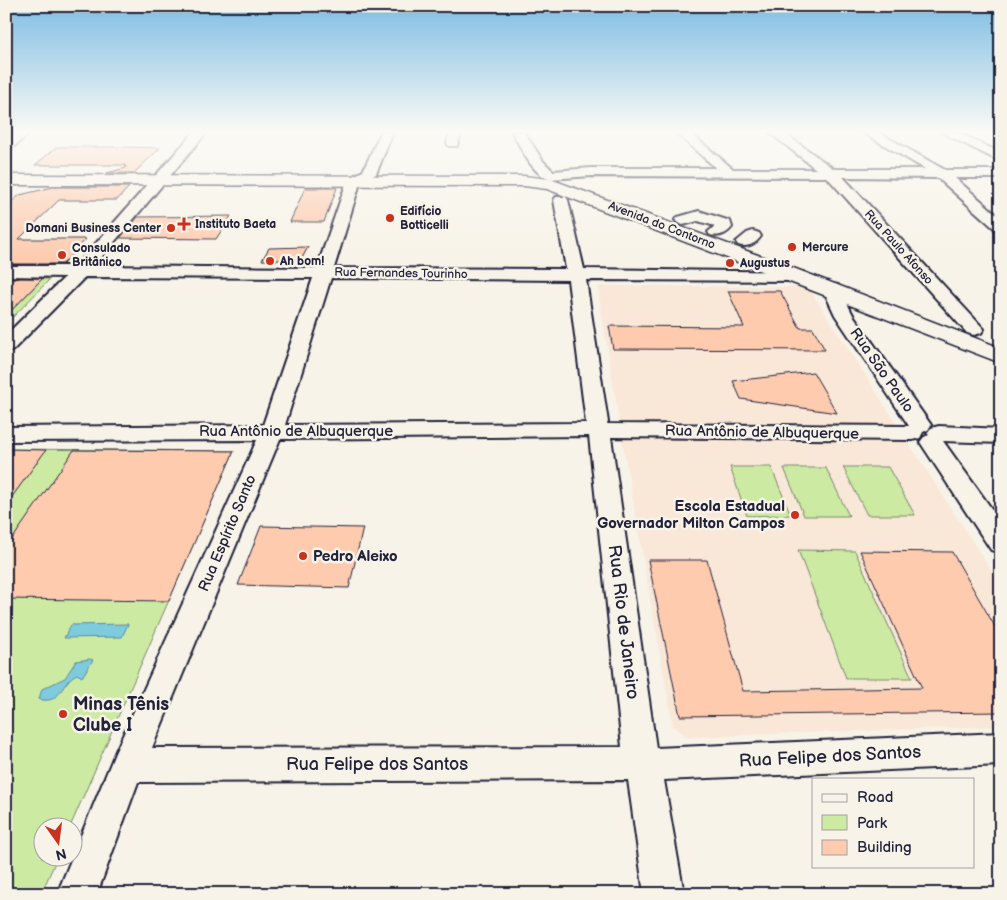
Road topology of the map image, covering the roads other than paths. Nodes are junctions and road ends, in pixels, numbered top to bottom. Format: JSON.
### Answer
{"nodes":[{"id":1,"x":58,"y":174,"type":"edge"},
{"id":2,"x":364,"y":174,"type":"edge"},
{"id":3,"x":564,"y":174,"type":"edge"},
{"id":4,"x":832,"y":174,"type":"edge"},
{"id":5,"x":942,"y":174,"type":"edge"},
{"id":6,"x":550,"y":175,"type":"junction"},
{"id":7,"x":161,"y":176,"type":"junction"},
{"id":8,"x":362,"y":177,"type":"junction"},
{"id":9,"x":6,"y":180,"type":"edge"},
{"id":10,"x":524,"y":181,"type":"junction"},
{"id":11,"x":561,"y":200,"type":"dead end"},
{"id":12,"x":1001,"y":226,"type":"edge"},
{"id":13,"x":6,"y":270,"type":"edge"},
{"id":14,"x":81,"y":271,"type":"junction"},
{"id":15,"x":326,"y":272,"type":"junction"},
{"id":16,"x":576,"y":275,"type":"junction"},
{"id":17,"x":797,"y":276,"type":"junction"},
{"id":18,"x":832,"y":290,"type":"junction"},
{"id":19,"x":861,"y":300,"type":"junction"},
{"id":20,"x":844,"y":316,"type":"junction"},
{"id":21,"x":974,"y":329,"type":"junction"},
{"id":22,"x":1001,"y":339,"type":"edge"},
{"id":23,"x":6,"y":346,"type":"edge"},
{"id":24,"x":1001,"y":356,"type":"edge"},
{"id":25,"x":599,"y":430,"type":"junction"},
{"id":26,"x":272,"y":431,"type":"junction"},
{"id":27,"x":926,"y":433,"type":"junction"},
{"id":28,"x":6,"y":434,"type":"edge"},
{"id":29,"x":1001,"y":436,"type":"edge"},
{"id":30,"x":1001,"y":543,"type":"edge"},
{"id":31,"x":1001,"y":749,"type":"edge"},
{"id":32,"x":643,"y":764,"type":"junction"},
{"id":33,"x":127,"y":765,"type":"junction"},
{"id":34,"x":77,"y":894,"type":"edge"},
{"id":35,"x":664,"y":894,"type":"edge"}],
"edges":[{"from":1,"to":7,"type":"main road","name":"Avenida do Contorno"},
{"from":2,"to":8,"type":"street","name":"Rua Espírito Santo"},
{"from":3,"to":6,"type":"street"},
{"from":4,"to":21,"type":"street","name":"Rua Paulo Afonso"},
{"from":5,"to":12,"type":"street"},
{"from":6,"to":8,"type":"main road","name":"Avenida do Contorno"},
{"from":6,"to":10,"type":"main road"},
{"from":6,"to":21,"type":"main road","name":"Avenida do Contorno"},
{"from":7,"to":8,"type":"main road","name":"Avenida do Contorno"},
{"from":7,"to":9,"type":"main road","name":"Avenida do Contorno"},
{"from":7,"to":14,"type":"street"},
{"from":8,"to":10,"type":"main road","name":"Avenida do Contorno"},
{"from":8,"to":15,"type":"street","name":"Rua Espírito Santo"},
{"from":10,"to":17,"type":"main road","name":"Avenida do Contorno"},
{"from":11,"to":16,"type":"street","name":"Rua Rio de Janeiro"},
{"from":13,"to":14,"type":"street","name":"Rua Fernandes Tourinho"},
{"from":14,"to":15,"type":"street","name":"Rua Fernandes Tourinho"},
{"from":14,"to":23,"type":"street"},
{"from":15,"to":16,"type":"street","name":"Rua Fernandes Tourinho"},
{"from":15,"to":26,"type":"street","name":"Rua Espírito Santo"},
{"from":16,"to":17,"type":"street","name":"Rua Fernandes Tourinho"},
{"from":16,"to":25,"type":"street","name":"Rua Rio de Janeiro"},
{"from":17,"to":18,"type":"main road","name":"Avenida do Contorno"},
{"from":18,"to":19,"type":"main road","name":"Avenida do Contorno"},
{"from":18,"to":20,"type":"street","name":"Rua São Paulo"},
{"from":19,"to":20,"type":"street","name":"Rua São Paulo"},
{"from":19,"to":24,"type":"main road","name":"Avenida do Contorno"},
{"from":20,"to":27,"type":"street","name":"Rua São Paulo"},
{"from":21,"to":22,"type":"main road","name":"Avenida do Contorno"},
{"from":25,"to":26,"type":"street","name":"Rua Antônio de Albuquerque"},
{"from":25,"to":27,"type":"street","name":"Rua Antônio de Albuquerque"},
{"from":25,"to":32,"type":"street","name":"Rua Rio de Janeiro"},
{"from":26,"to":28,"type":"street","name":"Rua Antônio de Albuquerque"},
{"from":26,"to":33,"type":"street","name":"Rua Espírito Santo"},
{"from":27,"to":29,"type":"street","name":"Rua Antônio de Albuquerque"},
{"from":27,"to":30,"type":"street","name":"Rua São Paulo"},
{"from":31,"to":32,"type":"street","name":"Rua Felipe dos Santos"},
{"from":32,"to":33,"type":"street","name":"Rua Felipe dos Santos"},
{"from":32,"to":35,"type":"street","name":"Rua Rio de Janeiro"},
{"from":33,"to":34,"type":"street","name":"Rua Espírito Santo"}]}
